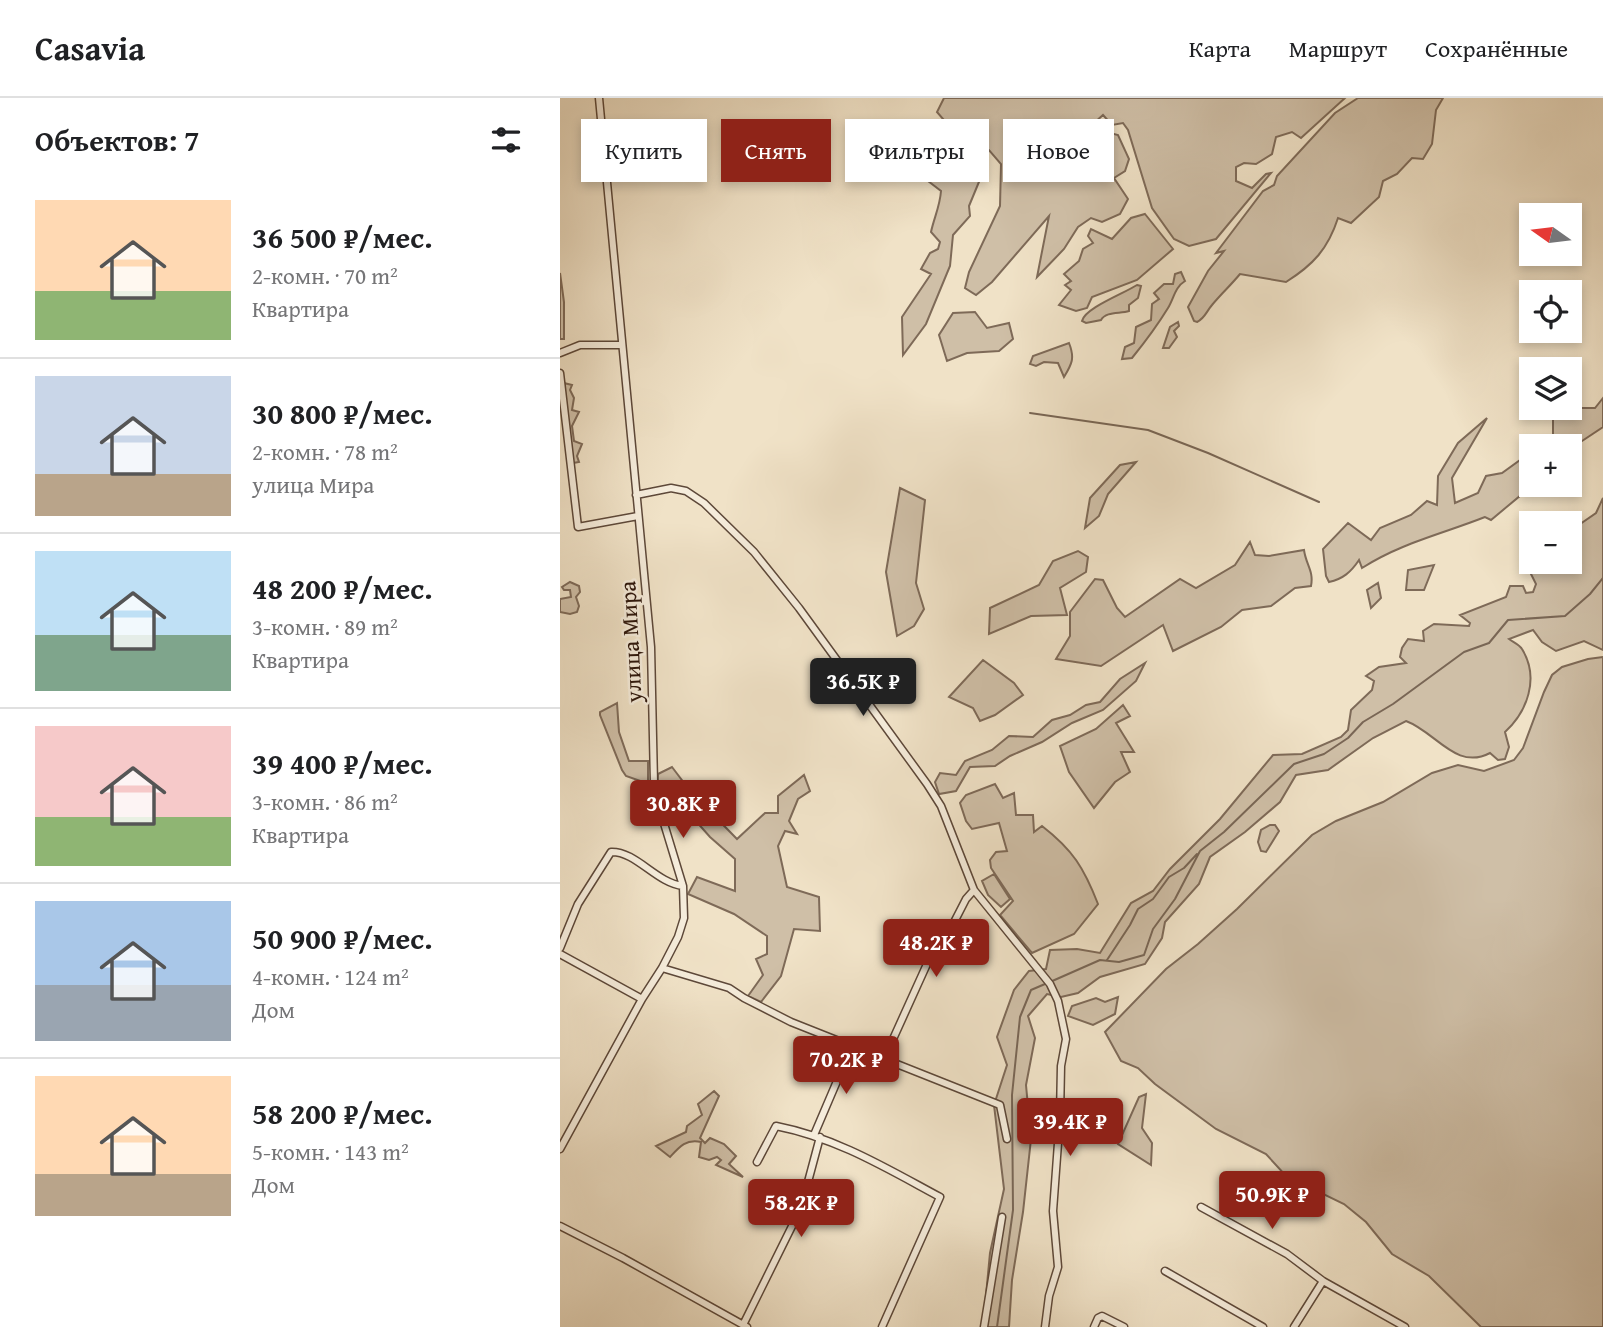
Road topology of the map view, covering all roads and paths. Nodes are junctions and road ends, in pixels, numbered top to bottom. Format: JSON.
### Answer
{"nodes":[{"id":1,"x":599,"y":98,"type":"edge"},
{"id":2,"x":621,"y":345,"type":"junction"},
{"id":3,"x":560,"y":353,"type":"edge"},
{"id":4,"x":560,"y":373,"type":"edge"},
{"id":5,"x":636,"y":495,"type":"junction"},
{"id":6,"x":638,"y":516,"type":"junction"},
{"id":7,"x":683,"y":886,"type":"junction"},
{"id":8,"x":974,"y":890,"type":"junction"},
{"id":9,"x":560,"y":947,"type":"edge"},
{"id":10,"x":560,"y":954,"type":"edge"},
{"id":11,"x":662,"y":968,"type":"junction"},
{"id":12,"x":642,"y":999,"type":"junction"},
{"id":13,"x":852,"y":1046,"type":"junction"},
{"id":14,"x":884,"y":1059,"type":"junction"},
{"id":15,"x":817,"y":1136,"type":"junction"},
{"id":16,"x":1007,"y":1139,"type":"dead end"},
{"id":17,"x":560,"y":1149,"type":"edge"},
{"id":18,"x":757,"y":1161,"type":"dead end"},
{"id":19,"x":1201,"y":1207,"type":"dead end"},
{"id":20,"x":1002,"y":1217,"type":"dead end"},
{"id":21,"x":560,"y":1226,"type":"edge"},
{"id":22,"x":1165,"y":1271,"type":"dead end"},
{"id":23,"x":1323,"y":1281,"type":"junction"},
{"id":24,"x":745,"y":1326,"type":"edge"},
{"id":25,"x":882,"y":1327,"type":"edge"},
{"id":26,"x":984,"y":1327,"type":"edge"},
{"id":27,"x":1045,"y":1327,"type":"edge"},
{"id":28,"x":1094,"y":1327,"type":"edge"},
{"id":29,"x":1124,"y":1327,"type":"edge"},
{"id":30,"x":1263,"y":1327,"type":"edge"},
{"id":31,"x":1294,"y":1327,"type":"edge"},
{"id":32,"x":1405,"y":1327,"type":"edge"}],
"edges":[{"from":1,"to":2,"type":"street","name":"улица Мира"},
{"from":2,"to":3,"type":"street"},
{"from":2,"to":5,"type":"street","name":"улица Мира"},
{"from":4,"to":6,"type":"street"},
{"from":5,"to":6,"type":"street","name":"улица Мира"},
{"from":5,"to":8,"type":"street"},
{"from":6,"to":7,"type":"street","name":"улица Мира"},
{"from":7,"to":9,"type":"street"},
{"from":7,"to":11,"type":"street","name":"улица Мира"},
{"from":8,"to":14,"type":"street"},
{"from":8,"to":27,"type":"street"},
{"from":10,"to":12,"type":"street"},
{"from":11,"to":12,"type":"street","name":"улица Мира"},
{"from":11,"to":13,"type":"street"},
{"from":12,"to":17,"type":"street","name":"улица Мира"},
{"from":13,"to":14,"type":"street"},
{"from":13,"to":15,"type":"street"},
{"from":14,"to":16,"type":"street"},
{"from":15,"to":18,"type":"street"},
{"from":15,"to":24,"type":"street"},
{"from":15,"to":25,"type":"street"},
{"from":19,"to":23,"type":"street"},
{"from":20,"to":26,"type":"street"},
{"from":21,"to":24,"type":"street"},
{"from":22,"to":30,"type":"street"},
{"from":23,"to":31,"type":"street"},
{"from":23,"to":32,"type":"street"},
{"from":28,"to":29,"type":"street"}]}
